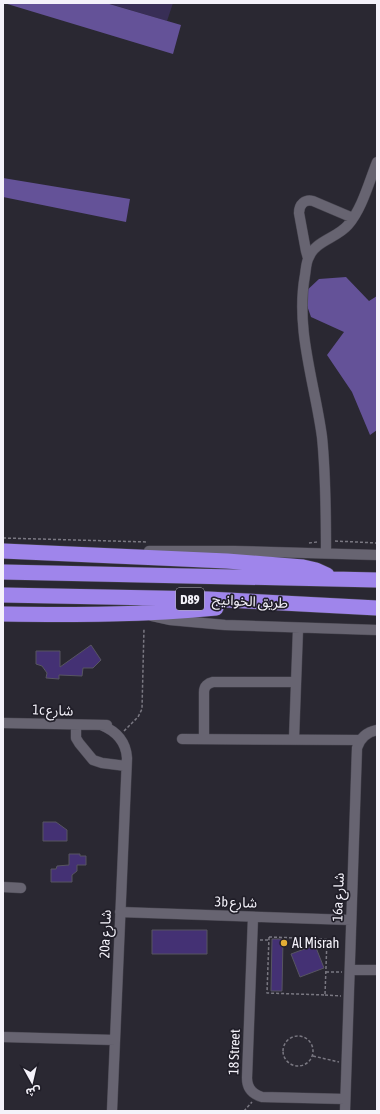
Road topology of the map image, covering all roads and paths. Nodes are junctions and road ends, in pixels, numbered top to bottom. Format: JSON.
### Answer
{"nodes":[{"id":1,"x":377,"y":162,"type":"edge"},
{"id":2,"x":353,"y":218,"type":"junction"},
{"id":3,"x":308,"y":258,"type":"junction"},
{"id":4,"x":3,"y":551,"type":"edge"},
{"id":5,"x":326,"y":553,"type":"junction"},
{"id":6,"x":96,"y":555,"type":"junction"},
{"id":7,"x":377,"y":555,"type":"edge"},
{"id":8,"x":3,"y":572,"type":"edge"},
{"id":9,"x":335,"y":579,"type":"junction"},
{"id":10,"x":377,"y":580,"type":"edge"},
{"id":11,"x":3,"y":595,"type":"edge"},
{"id":12,"x":267,"y":602,"type":"junction"},
{"id":13,"x":377,"y":608,"type":"edge"},
{"id":14,"x":143,"y":612,"type":"junction"},
{"id":15,"x":3,"y":614,"type":"edge"},
{"id":16,"x":144,"y":628,"type":"dead end"},
{"id":17,"x":298,"y":628,"type":"junction"},
{"id":18,"x":377,"y":630,"type":"edge"},
{"id":19,"x":296,"y":682,"type":"junction"},
{"id":20,"x":3,"y":722,"type":"edge"},
{"id":21,"x":76,"y":724,"type":"junction"},
{"id":22,"x":377,"y":730,"type":"edge"},
{"id":23,"x":121,"y":735,"type":"junction"},
{"id":24,"x":368,"y":737,"type":"edge"},
{"id":25,"x":182,"y":739,"type":"dead end"},
{"id":26,"x":204,"y":739,"type":"junction"},
{"id":27,"x":294,"y":739,"type":"junction"},
{"id":28,"x":126,"y":762,"type":"junction"},
{"id":29,"x":3,"y":887,"type":"edge"},
{"id":30,"x":21,"y":888,"type":"dead end"},
{"id":31,"x":120,"y":912,"type":"junction"},
{"id":32,"x":253,"y":917,"type":"junction"},
{"id":33,"x":352,"y":920,"type":"junction"},
{"id":34,"x":377,"y":970,"type":"edge"},
{"id":35,"x":350,"y":971,"type":"junction"},
{"id":36,"x":326,"y":972,"type":"junction"},
{"id":37,"x":325,"y":995,"type":"junction"},
{"id":38,"x":349,"y":996,"type":"junction"},
{"id":39,"x":3,"y":1037,"type":"edge"},
{"id":40,"x":115,"y":1040,"type":"junction"},
{"id":41,"x":312,"y":1056,"type":"junction"},
{"id":42,"x":346,"y":1064,"type":"junction"},
{"id":43,"x":255,"y":1094,"type":"junction"},
{"id":44,"x":345,"y":1099,"type":"junction"},
{"id":45,"x":112,"y":1111,"type":"edge"},
{"id":46,"x":244,"y":1111,"type":"edge"},
{"id":47,"x":344,"y":1111,"type":"edge"}],
"edges":[{"from":1,"to":2,"type":"street"},
{"from":2,"to":3,"type":"street"},
{"from":2,"to":3,"type":"street"},
{"from":3,"to":5,"type":"street"},
{"from":4,"to":6,"type":"highway"},
{"from":5,"to":6,"type":"street"},
{"from":5,"to":7,"type":"street"},
{"from":6,"to":9,"type":"highway"},
{"from":8,"to":9,"type":"highway","name":"طريق الخوانيج","number":"D89"},
{"from":9,"to":10,"type":"highway","name":"طريق الخوانيج","number":"D89"},
{"from":11,"to":12,"type":"highway","name":"طريق الخوانيج","number":"D89"},
{"from":12,"to":13,"type":"highway","name":"طريق الخوانيج","number":"D89"},
{"from":12,"to":14,"type":"highway"},
{"from":14,"to":15,"type":"highway"},
{"from":14,"to":17,"type":"street"},
{"from":16,"to":23,"type":"path"},
{"from":17,"to":18,"type":"street"},
{"from":17,"to":19,"type":"street"},
{"from":19,"to":26,"type":"street"},
{"from":19,"to":27,"type":"street"},
{"from":20,"to":21,"type":"street","name":"1c شارع"},
{"from":21,"to":23,"type":"street","name":"1c شارع"},
{"from":21,"to":28,"type":"street"},
{"from":22,"to":24,"type":"street"},
{"from":23,"to":28,"type":"street","name":"20a شارع"},
{"from":24,"to":27,"type":"street"},
{"from":24,"to":33,"type":"street","name":"16a شارع"},
{"from":25,"to":26,"type":"street"},
{"from":26,"to":27,"type":"street"},
{"from":28,"to":31,"type":"street","name":"20a شارع"},
{"from":29,"to":30,"type":"street"},
{"from":31,"to":32,"type":"street","name":"3b شارع"},
{"from":31,"to":40,"type":"street","name":"20a شارع"},
{"from":32,"to":33,"type":"street","name":"3b شارع"},
{"from":32,"to":43,"type":"street","name":"18 Street"},
{"from":33,"to":35,"type":"street","name":"16a شارع"},
{"from":34,"to":35,"type":"street"},
{"from":35,"to":36,"type":"path"},
{"from":35,"to":38,"type":"street","name":"16a شارع"},
{"from":36,"to":37,"type":"path"},
{"from":36,"to":37,"type":"path"},
{"from":37,"to":38,"type":"path"},
{"from":38,"to":42,"type":"street","name":"16a شارع"},
{"from":39,"to":40,"type":"street"},
{"from":40,"to":45,"type":"street","name":"20a شارع"},
{"from":41,"to":41,"type":"path"},
{"from":41,"to":42,"type":"path"},
{"from":42,"to":44,"type":"street","name":"16a شارع"},
{"from":43,"to":44,"type":"street"},
{"from":43,"to":46,"type":"path"},
{"from":44,"to":47,"type":"street","name":"16a شارع"}]}
